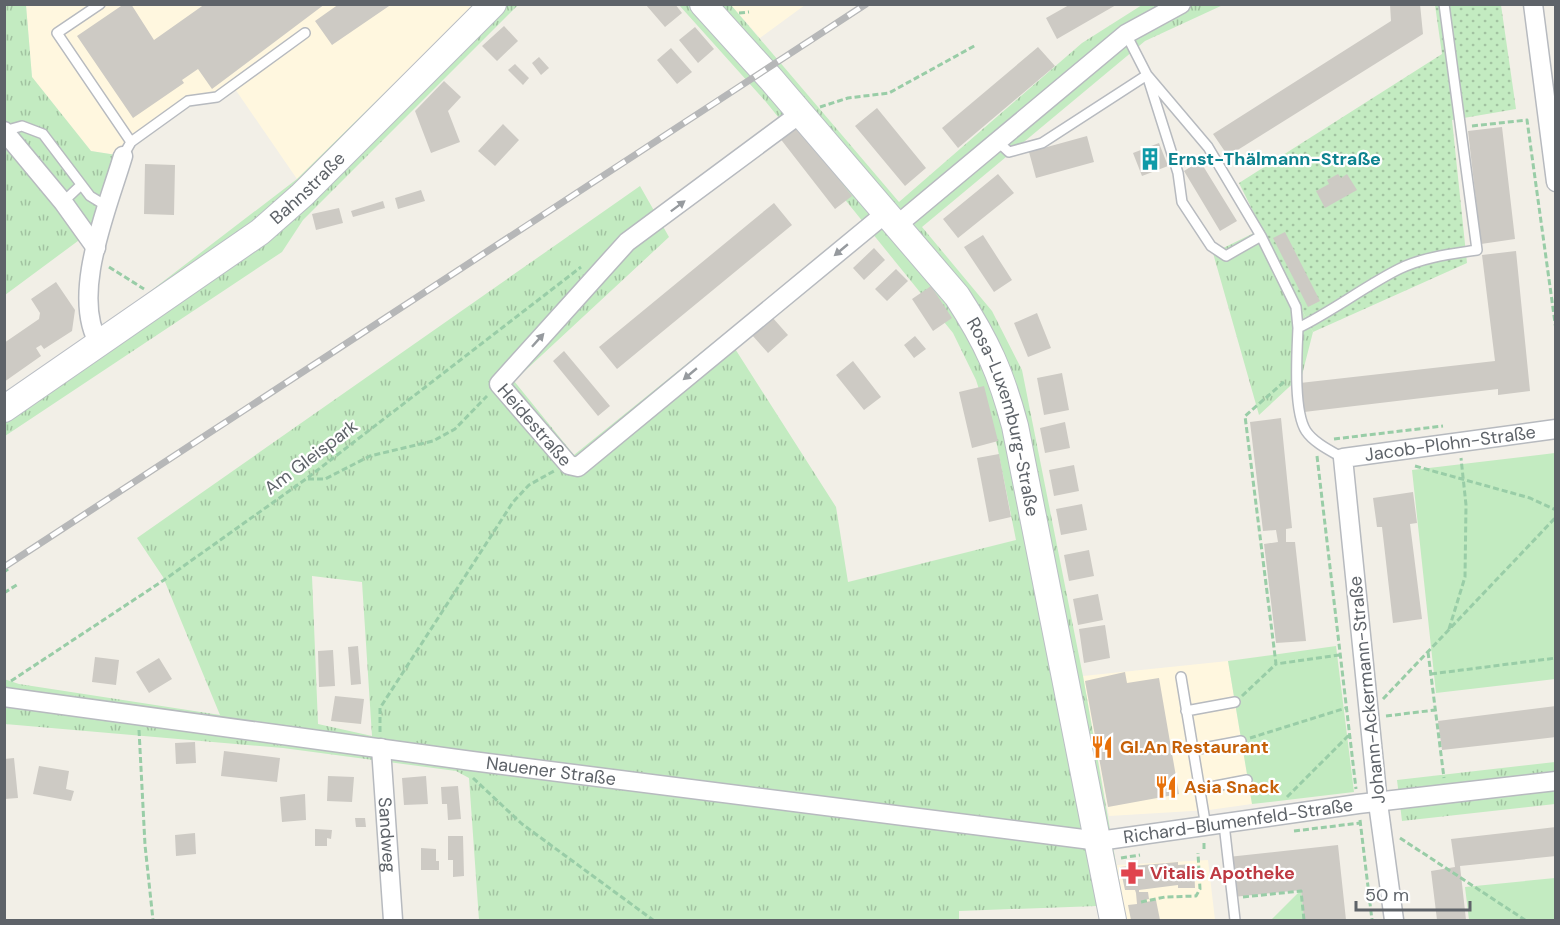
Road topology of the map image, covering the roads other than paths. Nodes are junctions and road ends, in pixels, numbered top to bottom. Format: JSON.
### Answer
{"nodes":[{"id":1,"x":100,"y":4,"type":"edge"},
{"id":2,"x":493,"y":4,"type":"edge"},
{"id":3,"x":703,"y":4,"type":"edge"},
{"id":4,"x":1182,"y":4,"type":"edge"},
{"id":5,"x":1444,"y":4,"type":"edge"},
{"id":6,"x":1533,"y":4,"type":"edge"},
{"id":7,"x":305,"y":33,"type":"dead end"},
{"id":8,"x":1126,"y":34,"type":"junction"},
{"id":9,"x":1147,"y":75,"type":"junction"},
{"id":10,"x":1549,"y":84,"type":"edge"},
{"id":11,"x":801,"y":113,"type":"junction"},
{"id":12,"x":4,"y":131,"type":"edge"},
{"id":13,"x":996,"y":141,"type":"junction"},
{"id":14,"x":127,"y":149,"type":"junction"},
{"id":15,"x":1556,"y":182,"type":"edge"},
{"id":16,"x":81,"y":185,"type":"junction"},
{"id":17,"x":63,"y":201,"type":"junction"},
{"id":18,"x":108,"y":207,"type":"junction"},
{"id":19,"x":891,"y":219,"type":"junction"},
{"id":20,"x":1261,"y":236,"type":"junction"},
{"id":21,"x":96,"y":248,"type":"junction"},
{"id":22,"x":1298,"y":328,"type":"junction"},
{"id":23,"x":100,"y":345,"type":"junction"},
{"id":24,"x":4,"y":409,"type":"edge"},
{"id":25,"x":1556,"y":429,"type":"edge"},
{"id":26,"x":1343,"y":458,"type":"junction"},
{"id":27,"x":1181,"y":677,"type":"dead end"},
{"id":28,"x":4,"y":698,"type":"edge"},
{"id":29,"x":1235,"y":702,"type":"road end"},
{"id":30,"x":1186,"y":711,"type":"junction"},
{"id":31,"x":1241,"y":741,"type":"road end"},
{"id":32,"x":381,"y":748,"type":"junction"},
{"id":33,"x":1193,"y":750,"type":"junction"},
{"id":34,"x":1247,"y":780,"type":"dead end"},
{"id":35,"x":1556,"y":781,"type":"edge"},
{"id":36,"x":1200,"y":789,"type":"junction"},
{"id":37,"x":1387,"y":802,"type":"junction"},
{"id":38,"x":1215,"y":825,"type":"junction"},
{"id":39,"x":1099,"y":842,"type":"junction"},
{"id":40,"x":393,"y":921,"type":"edge"},
{"id":41,"x":1113,"y":921,"type":"edge"},
{"id":42,"x":1235,"y":921,"type":"edge"},
{"id":43,"x":1394,"y":921,"type":"edge"}],
"edges":[{"from":1,"to":14,"type":"lane"},
{"from":2,"to":23,"type":"main road","name":"Bahnstraße"},
{"from":3,"to":11,"type":"main road","name":"Rosa-Luxemburg-Straße"},
{"from":4,"to":8,"type":"street"},
{"from":5,"to":22,"type":"lane"},
{"from":6,"to":10,"type":"street"},
{"from":7,"to":14,"type":"lane"},
{"from":8,"to":9,"type":"lane"},
{"from":8,"to":13,"type":"street"},
{"from":9,"to":13,"type":"lane"},
{"from":9,"to":20,"type":"lane"},
{"from":9,"to":20,"type":"lane"},
{"from":10,"to":15,"type":"street"},
{"from":11,"to":19,"type":"main road","name":"Rosa-Luxemburg-Straße"},
{"from":19,"to":11,"type":"street","name":"Heidestraße","one_way":true},
{"from":12,"to":16,"type":"lane"},
{"from":12,"to":17,"type":"street"},
{"from":13,"to":19,"type":"street"},
{"from":14,"to":18,"type":"street"},
{"from":16,"to":17,"type":"lane"},
{"from":16,"to":18,"type":"lane"},
{"from":17,"to":21,"type":"street"},
{"from":18,"to":21,"type":"street"},
{"from":19,"to":39,"type":"main road","name":"Rosa-Luxemburg-Straße"},
{"from":20,"to":22,"type":"lane"},
{"from":21,"to":23,"type":"street"},
{"from":22,"to":26,"type":"lane"},
{"from":23,"to":24,"type":"main road","name":"Bahnstraße"},
{"from":25,"to":26,"type":"street","name":"Jacob-Plohn-Straße"},
{"from":26,"to":37,"type":"street","name":"Johann-Ackermann-Straße"},
{"from":27,"to":30,"type":"lane"},
{"from":28,"to":32,"type":"street","name":"Nauener Straße"},
{"from":29,"to":30,"type":"lane"},
{"from":30,"to":33,"type":"lane"},
{"from":31,"to":33,"type":"lane"},
{"from":32,"to":39,"type":"street","name":"Nauener Straße"},
{"from":32,"to":40,"type":"street","name":"Sandweg"},
{"from":33,"to":36,"type":"lane"},
{"from":34,"to":36,"type":"lane"},
{"from":35,"to":37,"type":"street","name":"Richard-Blumenfeld-Straße"},
{"from":36,"to":38,"type":"lane"},
{"from":37,"to":38,"type":"street","name":"Richard-Blumenfeld-Straße"},
{"from":37,"to":43,"type":"street","name":"Johann-Ackermann-Straße"},
{"from":38,"to":39,"type":"street","name":"Richard-Blumenfeld-Straße"},
{"from":38,"to":42,"type":"lane"},
{"from":39,"to":41,"type":"main road","name":"Rosa-Luxemburg-Straße"}]}
